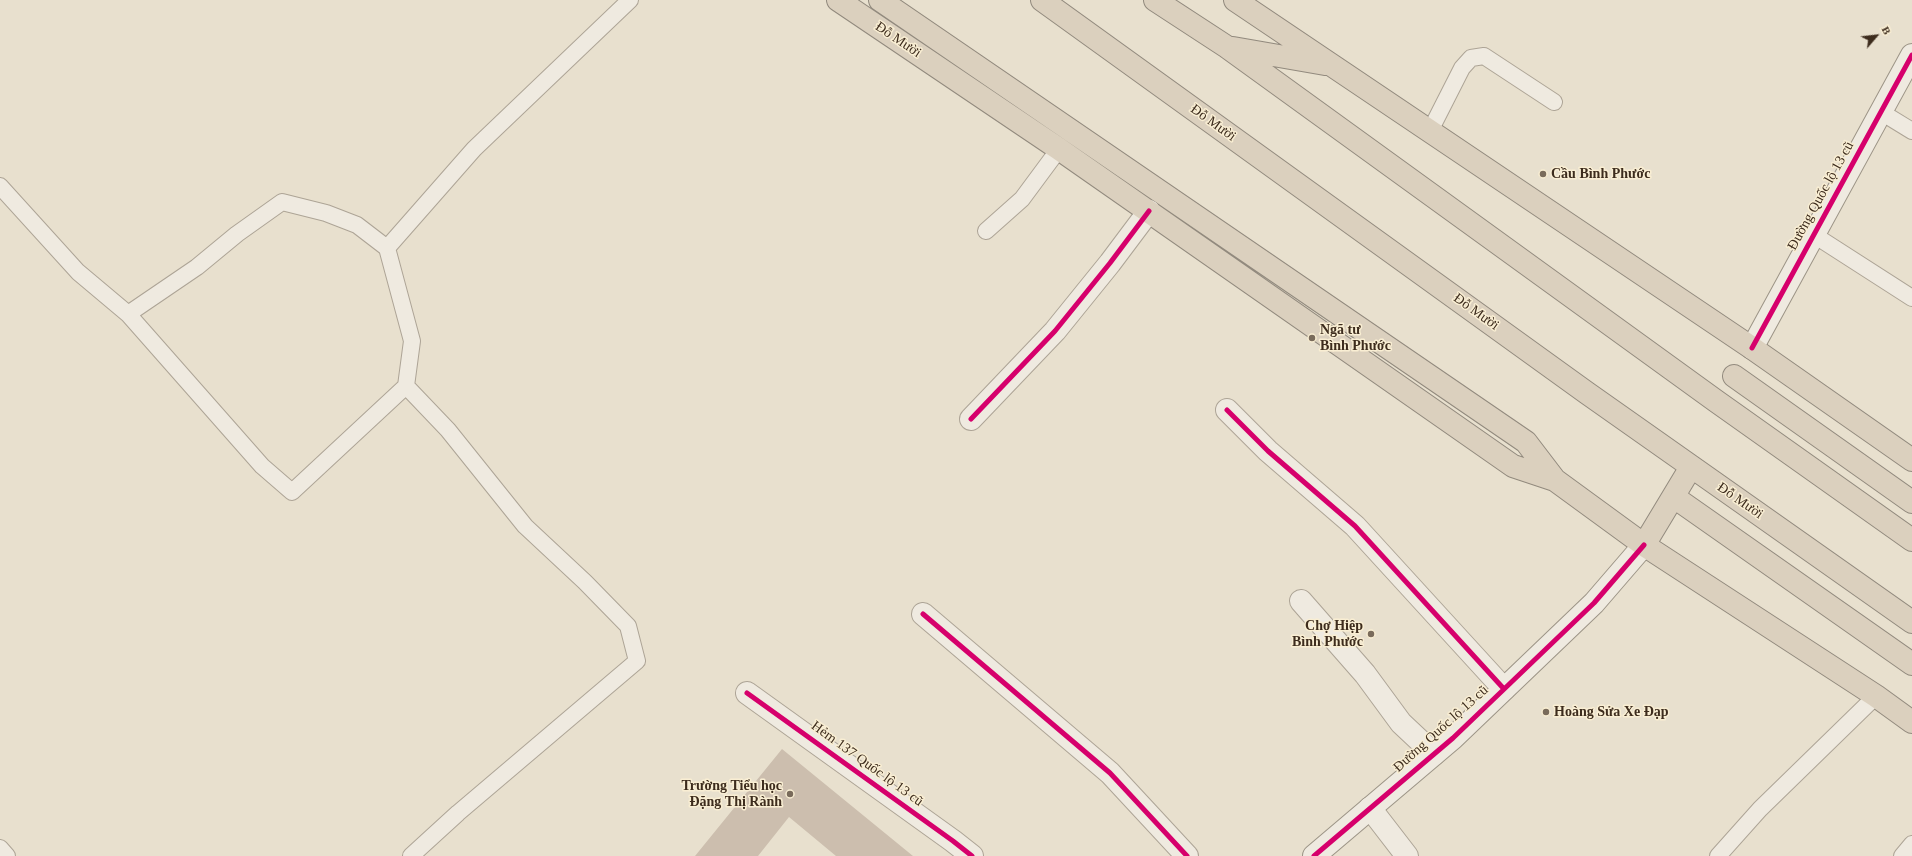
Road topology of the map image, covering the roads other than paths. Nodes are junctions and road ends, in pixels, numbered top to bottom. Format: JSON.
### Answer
{"nodes":[{"id":1,"x":630,"y":0,"type":"edge"},
{"id":2,"x":838,"y":0,"type":"edge"},
{"id":3,"x":880,"y":0,"type":"edge"},
{"id":4,"x":1042,"y":0,"type":"edge"},
{"id":5,"x":1155,"y":0,"type":"edge"},
{"id":6,"x":1241,"y":2,"type":"edge"},
{"id":7,"x":1227,"y":47,"type":"junction"},
{"id":8,"x":1912,"y":55,"type":"edge"},
{"id":9,"x":1334,"y":66,"type":"junction"},
{"id":10,"x":1554,"y":102,"type":"dead end"},
{"id":11,"x":1881,"y":112,"type":"junction"},
{"id":12,"x":1430,"y":131,"type":"junction"},
{"id":13,"x":1912,"y":132,"type":"edge"},
{"id":14,"x":1059,"y":148,"type":"junction"},
{"id":15,"x":0,"y":186,"type":"edge"},
{"id":16,"x":1149,"y":211,"type":"junction"},
{"id":17,"x":986,"y":231,"type":"dead end"},
{"id":18,"x":1814,"y":235,"type":"junction"},
{"id":19,"x":387,"y":248,"type":"junction"},
{"id":20,"x":1912,"y":298,"type":"edge"},
{"id":21,"x":128,"y":314,"type":"junction"},
{"id":22,"x":1752,"y":348,"type":"junction"},
{"id":23,"x":1734,"y":376,"type":"junction"},
{"id":24,"x":406,"y":386,"type":"junction"},
{"id":25,"x":1716,"y":401,"type":"junction"},
{"id":26,"x":1227,"y":410,"type":"dead end"},
{"id":27,"x":970,"y":419,"type":"dead end"},
{"id":28,"x":1912,"y":460,"type":"edge"},
{"id":29,"x":1691,"y":467,"type":"junction"},
{"id":30,"x":1555,"y":480,"type":"junction"},
{"id":31,"x":1674,"y":497,"type":"junction"},
{"id":32,"x":1912,"y":502,"type":"edge"},
{"id":33,"x":1912,"y":540,"type":"edge"},
{"id":34,"x":1644,"y":545,"type":"junction"},
{"id":35,"x":1301,"y":601,"type":"dead end"},
{"id":36,"x":923,"y":614,"type":"dead end"},
{"id":37,"x":1912,"y":622,"type":"edge"},
{"id":38,"x":1912,"y":664,"type":"edge"},
{"id":39,"x":1504,"y":689,"type":"junction"},
{"id":40,"x":747,"y":693,"type":"dead end"},
{"id":41,"x":1876,"y":696,"type":"junction"},
{"id":42,"x":1912,"y":722,"type":"edge"},
{"id":43,"x":1434,"y":754,"type":"junction"},
{"id":44,"x":1370,"y":808,"type":"junction"},
{"id":45,"x":1912,"y":844,"type":"edge"},
{"id":46,"x":0,"y":848,"type":"edge"},
{"id":47,"x":7,"y":856,"type":"edge"},
{"id":48,"x":411,"y":856,"type":"edge"},
{"id":49,"x":972,"y":856,"type":"edge"},
{"id":50,"x":1187,"y":856,"type":"edge"},
{"id":51,"x":1314,"y":856,"type":"edge"},
{"id":52,"x":1407,"y":856,"type":"edge"},
{"id":53,"x":1718,"y":856,"type":"edge"},
{"id":54,"x":1902,"y":856,"type":"edge"}],
"edges":[{"from":1,"to":19,"type":"lane"},
{"from":2,"to":14,"type":"highway","name":"Đỗ Mười"},
{"from":3,"to":30,"type":"highway","name":"Đỗ Mười"},
{"from":4,"to":29,"type":"highway","name":"Đỗ Mười"},
{"from":5,"to":7,"type":"highway"},
{"from":6,"to":9,"type":"highway"},
{"from":7,"to":9,"type":"highway"},
{"from":7,"to":25,"type":"highway"},
{"from":8,"to":11,"type":"street","name":"Đường Quốc lộ 13 cũ"},
{"from":9,"to":12,"type":"highway"},
{"from":10,"to":12,"type":"lane"},
{"from":11,"to":13,"type":"lane"},
{"from":11,"to":18,"type":"street","name":"Đường Quốc lộ 13 cũ"},
{"from":12,"to":22,"type":"highway"},
{"from":14,"to":16,"type":"highway","name":"Đỗ Mười"},
{"from":14,"to":17,"type":"lane"},
{"from":15,"to":21,"type":"lane"},
{"from":16,"to":27,"type":"street"},
{"from":16,"to":30,"type":"highway","name":"Đỗ Mười"},
{"from":18,"to":20,"type":"lane"},
{"from":18,"to":22,"type":"street","name":"Đường Quốc lộ 13 cũ"},
{"from":19,"to":21,"type":"lane"},
{"from":19,"to":24,"type":"lane"},
{"from":21,"to":24,"type":"lane"},
{"from":22,"to":23,"type":"highway","name":"Đường Quốc lộ 13 cũ"},
{"from":22,"to":28,"type":"highway"},
{"from":23,"to":25,"type":"highway","name":"Đường Quốc lộ 13 cũ"},
{"from":23,"to":32,"type":"highway"},
{"from":24,"to":48,"type":"lane"},
{"from":25,"to":33,"type":"highway"},
{"from":26,"to":39,"type":"street"},
{"from":29,"to":31,"type":"highway","name":"Đường Quốc lộ 13 cũ"},
{"from":29,"to":37,"type":"highway","name":"Đỗ Mười"},
{"from":30,"to":34,"type":"highway","name":"Đỗ Mười"},
{"from":31,"to":34,"type":"highway","name":"Đường Quốc lộ 13 cũ"},
{"from":31,"to":38,"type":"highway"},
{"from":34,"to":39,"type":"street","name":"Đường Quốc lộ 13 cũ"},
{"from":34,"to":41,"type":"highway","name":"Đỗ Mười"},
{"from":35,"to":43,"type":"street"},
{"from":36,"to":50,"type":"street"},
{"from":39,"to":43,"type":"street","name":"Đường Quốc lộ 13 cũ"},
{"from":40,"to":49,"type":"street","name":"Hẻm 137 Quốc lộ 13 cũ"},
{"from":41,"to":42,"type":"highway","name":"Đỗ Mười"},
{"from":41,"to":53,"type":"lane"},
{"from":43,"to":44,"type":"street","name":"Đường Quốc lộ 13 cũ"},
{"from":44,"to":51,"type":"street","name":"Đường Quốc lộ 13 cũ"},
{"from":44,"to":52,"type":"street"},
{"from":45,"to":54,"type":"lane"},
{"from":46,"to":47,"type":"lane"}]}
